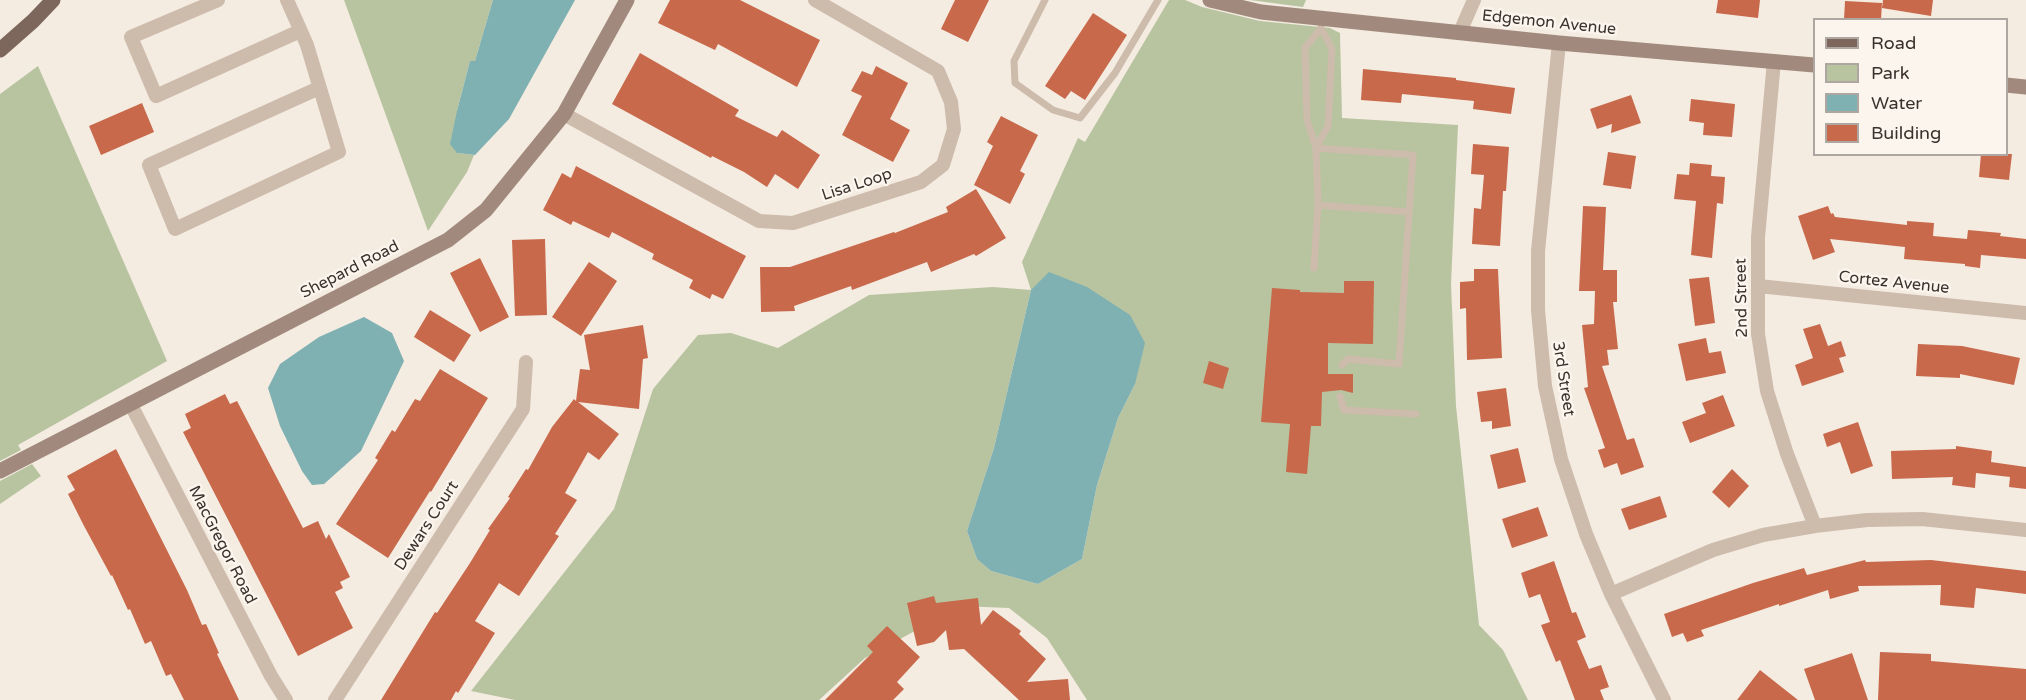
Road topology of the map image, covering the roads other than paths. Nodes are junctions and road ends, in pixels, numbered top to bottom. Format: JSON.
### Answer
{"nodes":[{"id":1,"x":53,"y":0,"type":"edge"},
{"id":2,"x":218,"y":0,"type":"edge"},
{"id":3,"x":288,"y":0,"type":"edge"},
{"id":4,"x":627,"y":0,"type":"edge"},
{"id":5,"x":815,"y":0,"type":"edge"},
{"id":6,"x":1045,"y":0,"type":"edge"},
{"id":7,"x":1158,"y":0,"type":"edge"},
{"id":8,"x":1210,"y":0,"type":"edge"},
{"id":9,"x":1474,"y":0,"type":"edge"},
{"id":10,"x":1322,"y":23,"type":"junction"},
{"id":11,"x":300,"y":30,"type":"junction"},
{"id":12,"x":1460,"y":32,"type":"junction"},
{"id":13,"x":1559,"y":43,"type":"junction"},
{"id":14,"x":0,"y":50,"type":"edge"},
{"id":15,"x":1774,"y":61,"type":"junction"},
{"id":16,"x":1813,"y":65,"type":"edge"},
{"id":17,"x":2008,"y":85,"type":"edge"},
{"id":18,"x":2026,"y":87,"type":"edge"},
{"id":19,"x":319,"y":88,"type":"junction"},
{"id":20,"x":564,"y":114,"type":"junction"},
{"id":21,"x":1316,"y":148,"type":"junction"},
{"id":22,"x":1318,"y":206,"type":"junction"},
{"id":23,"x":1409,"y":212,"type":"junction"},
{"id":24,"x":1314,"y":268,"type":"dead end"},
{"id":25,"x":1758,"y":286,"type":"junction"},
{"id":26,"x":2026,"y":313,"type":"edge"},
{"id":27,"x":525,"y":362,"type":"dead end"},
{"id":28,"x":1342,"y":365,"type":"dead end"},
{"id":29,"x":1340,"y":396,"type":"dead end"},
{"id":30,"x":130,"y":403,"type":"junction"},
{"id":31,"x":1416,"y":414,"type":"dead end"},
{"id":32,"x":0,"y":471,"type":"edge"},
{"id":33,"x":1815,"y":526,"type":"junction"},
{"id":34,"x":2026,"y":530,"type":"edge"},
{"id":35,"x":1611,"y":594,"type":"junction"},
{"id":36,"x":286,"y":700,"type":"edge"},
{"id":37,"x":335,"y":700,"type":"edge"},
{"id":38,"x":1664,"y":700,"type":"edge"}],
"edges":[{"from":1,"to":14,"type":"main road"},
{"from":2,"to":11,"type":"street"},
{"from":3,"to":11,"type":"street"},
{"from":4,"to":20,"type":"street","name":"Shepard Road"},
{"from":5,"to":20,"type":"street","name":"Lisa Loop"},
{"from":6,"to":7,"type":"lane"},
{"from":8,"to":10,"type":"street","name":"Edgemon Avenue"},
{"from":9,"to":12,"type":"street"},
{"from":10,"to":12,"type":"street","name":"Edgemon Avenue"},
{"from":10,"to":21,"type":"lane"},
{"from":10,"to":21,"type":"lane"},
{"from":11,"to":19,"type":"street"},
{"from":12,"to":13,"type":"street","name":"Edgemon Avenue"},
{"from":13,"to":15,"type":"street","name":"Edgemon Avenue"},
{"from":13,"to":35,"type":"street","name":"3rd Street"},
{"from":15,"to":16,"type":"street","name":"Edgemon Avenue"},
{"from":15,"to":25,"type":"street","name":"2nd Street"},
{"from":17,"to":18,"type":"street"},
{"from":19,"to":19,"type":"street"},
{"from":20,"to":30,"type":"street","name":"Shepard Road"},
{"from":21,"to":22,"type":"lane"},
{"from":21,"to":23,"type":"lane"},
{"from":22,"to":23,"type":"lane"},
{"from":22,"to":24,"type":"lane"},
{"from":23,"to":28,"type":"lane"},
{"from":25,"to":26,"type":"street","name":"Cortez Avenue"},
{"from":25,"to":33,"type":"street","name":"2nd Street"},
{"from":27,"to":37,"type":"street","name":"Dewars Court"},
{"from":29,"to":31,"type":"lane"},
{"from":30,"to":32,"type":"street","name":"Shepard Road"},
{"from":30,"to":36,"type":"street","name":"MacGregor Road"},
{"from":33,"to":34,"type":"street"},
{"from":33,"to":35,"type":"street"},
{"from":35,"to":38,"type":"street","name":"3rd Street"}]}
